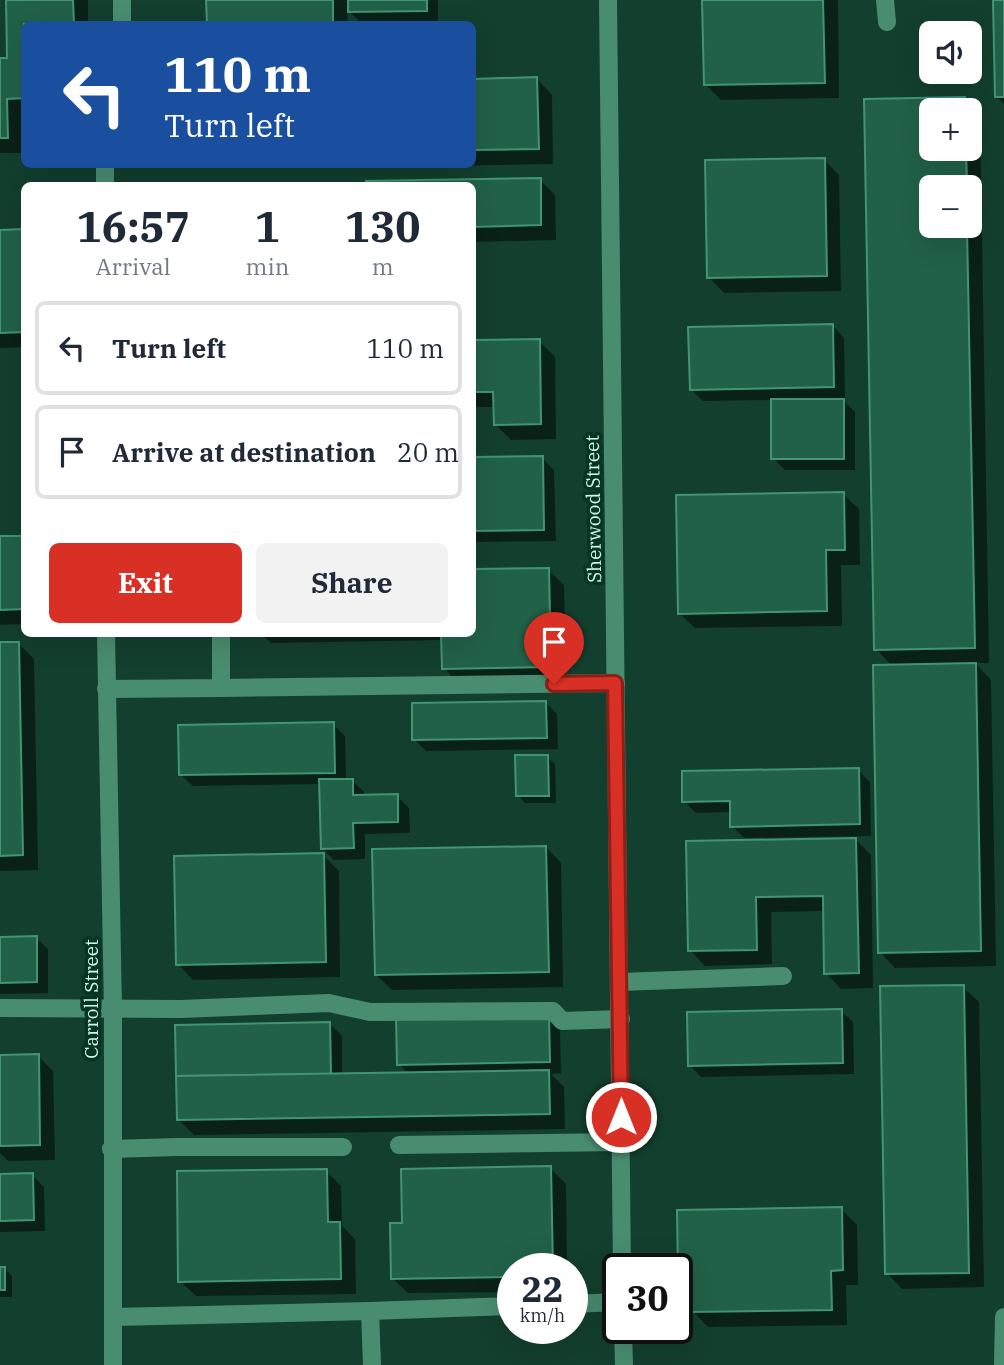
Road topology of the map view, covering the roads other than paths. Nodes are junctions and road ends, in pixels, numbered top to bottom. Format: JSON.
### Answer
{"nodes":[{"id":1,"x":122,"y":0,"type":"edge"},
{"id":2,"x":608,"y":0,"type":"edge"},
{"id":3,"x":885,"y":0,"type":"edge"},
{"id":4,"x":122,"y":21,"type":"edge"},
{"id":5,"x":887,"y":22,"type":"dead end"},
{"id":6,"x":106,"y":637,"type":"edge"},
{"id":7,"x":221,"y":637,"type":"edge"},
{"id":8,"x":615,"y":683,"type":"junction"},
{"id":9,"x":221,"y":688,"type":"junction"},
{"id":10,"x":106,"y":689,"type":"junction"},
{"id":11,"x":783,"y":976,"type":"dead end"},
{"id":12,"x":620,"y":982,"type":"junction"},
{"id":13,"x":0,"y":1008,"type":"edge"},
{"id":14,"x":113,"y":1010,"type":"junction"},
{"id":15,"x":621,"y":1019,"type":"junction"},
{"id":16,"x":621,"y":1142,"type":"junction"},
{"id":17,"x":399,"y":1145,"type":"dead end"},
{"id":18,"x":343,"y":1147,"type":"dead end"},
{"id":19,"x":111,"y":1149,"type":"junction"},
{"id":20,"x":622,"y":1253,"type":"edge"},
{"id":21,"x":497,"y":1307,"type":"edge"},
{"id":22,"x":370,"y":1311,"type":"junction"},
{"id":23,"x":113,"y":1317,"type":"junction"},
{"id":24,"x":1004,"y":1319,"type":"edge"},
{"id":25,"x":623,"y":1344,"type":"edge"},
{"id":26,"x":113,"y":1365,"type":"edge"},
{"id":27,"x":372,"y":1365,"type":"edge"},
{"id":28,"x":624,"y":1365,"type":"edge"},
{"id":29,"x":1003,"y":1365,"type":"edge"}],
"edges":[{"from":1,"to":4,"type":"street"},
{"from":2,"to":8,"type":"street","name":"Sherwood Street"},
{"from":3,"to":5,"type":"street"},
{"from":6,"to":10,"type":"street","name":"Carroll Street"},
{"from":7,"to":9,"type":"street"},
{"from":8,"to":9,"type":"street"},
{"from":8,"to":12,"type":"street","name":"Sherwood Street"},
{"from":9,"to":10,"type":"street"},
{"from":10,"to":14,"type":"street","name":"Carroll Street"},
{"from":11,"to":12,"type":"street"},
{"from":12,"to":15,"type":"street","name":"Sherwood Street"},
{"from":13,"to":14,"type":"street"},
{"from":14,"to":15,"type":"street"},
{"from":14,"to":19,"type":"street","name":"Carroll Street"},
{"from":15,"to":16,"type":"street","name":"Sherwood Street"},
{"from":16,"to":17,"type":"street"},
{"from":16,"to":20,"type":"street","name":"Sherwood Street"},
{"from":18,"to":19,"type":"street"},
{"from":19,"to":23,"type":"street","name":"Carroll Street"},
{"from":21,"to":22,"type":"street"},
{"from":22,"to":23,"type":"street"},
{"from":22,"to":27,"type":"street"},
{"from":23,"to":26,"type":"street","name":"Carroll Street"},
{"from":24,"to":29,"type":"street"},
{"from":25,"to":28,"type":"street"}]}
